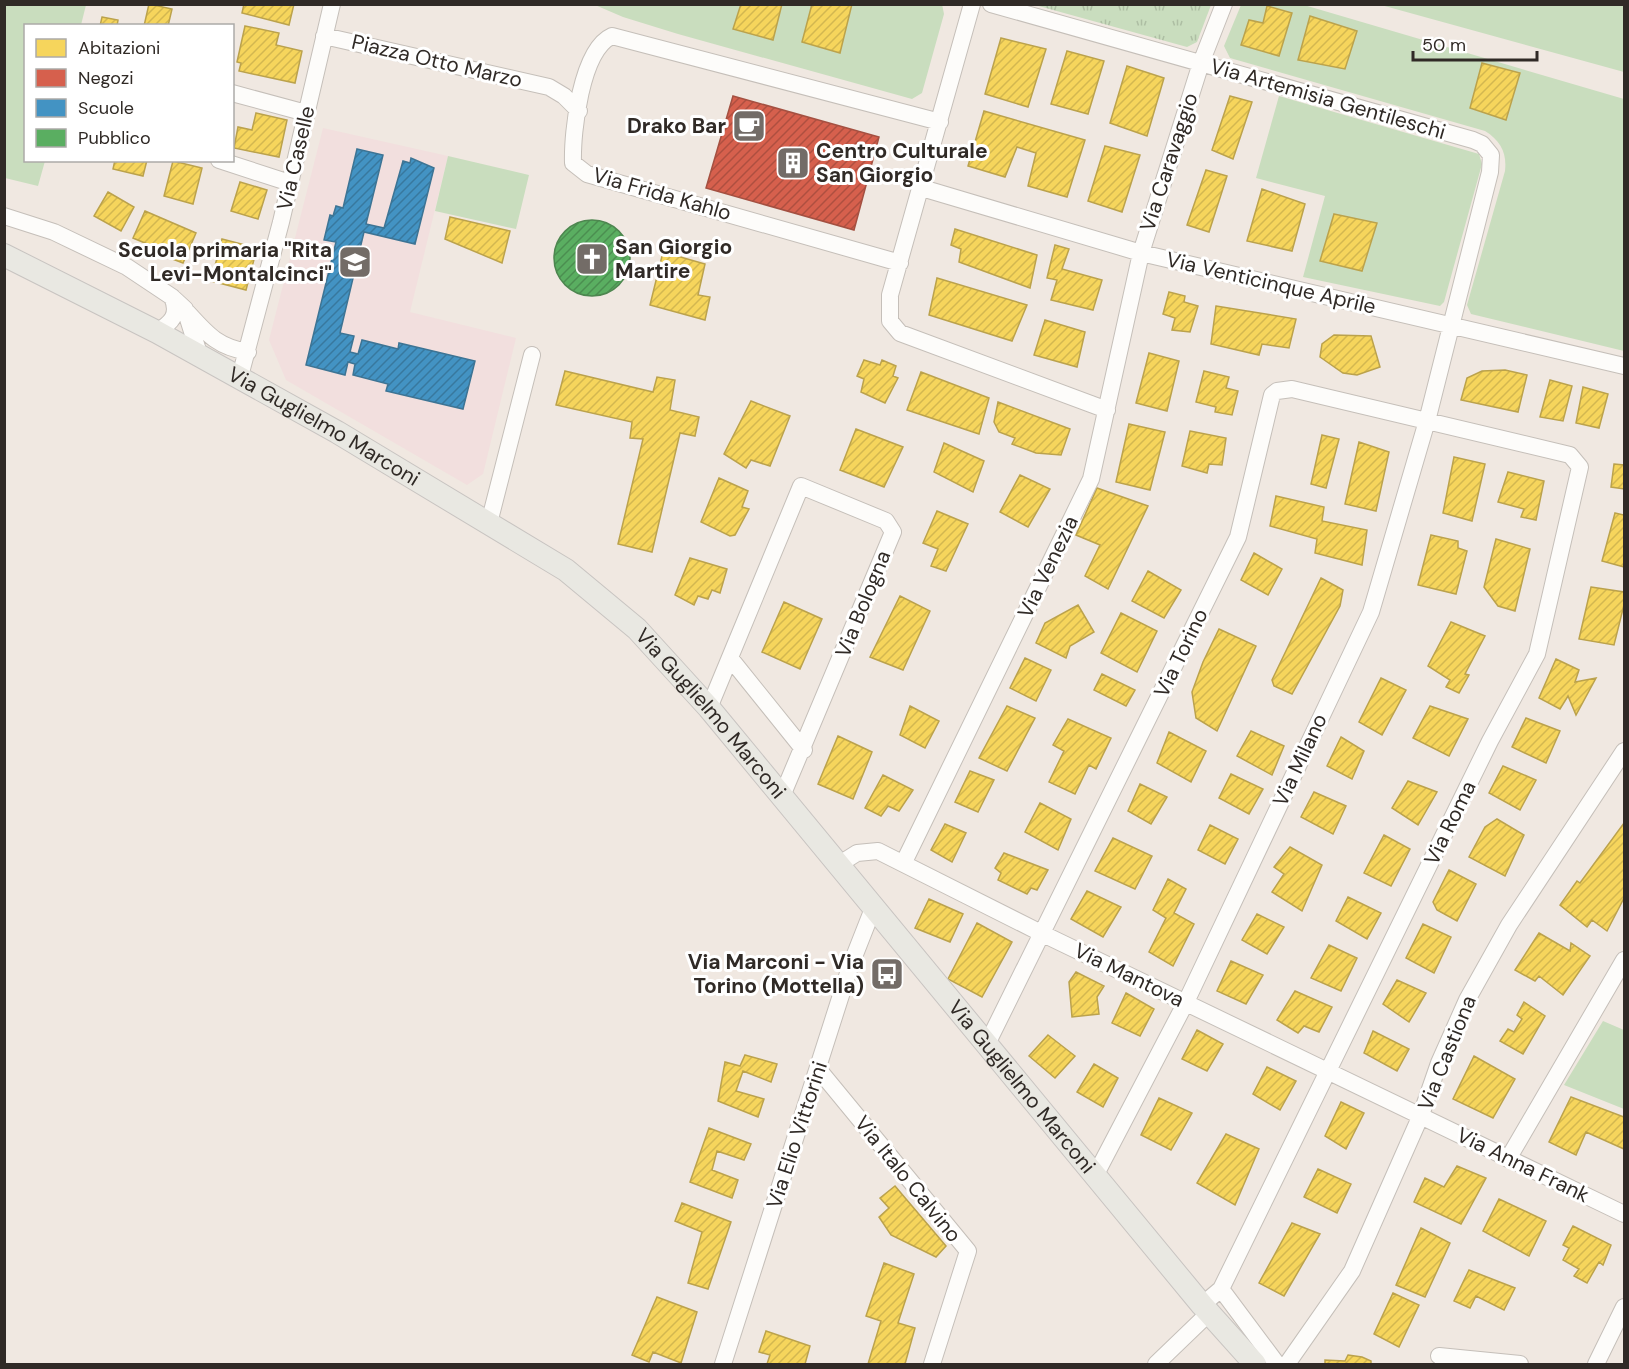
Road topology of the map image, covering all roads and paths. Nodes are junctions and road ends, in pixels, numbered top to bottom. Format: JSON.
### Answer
{"nodes":[{"id":1,"x":332,"y":4,"type":"edge"},
{"id":2,"x":972,"y":4,"type":"edge"},
{"id":3,"x":991,"y":4,"type":"edge"},
{"id":4,"x":1224,"y":4,"type":"edge"},
{"id":5,"x":324,"y":36,"type":"junction"},
{"id":6,"x":1201,"y":63,"type":"junction"},
{"id":7,"x":585,"y":79,"type":"junction"},
{"id":8,"x":549,"y":87,"type":"junction"},
{"id":9,"x":234,"y":94,"type":"edge"},
{"id":10,"x":579,"y":111,"type":"junction"},
{"id":11,"x":306,"y":113,"type":"junction"},
{"id":12,"x":940,"y":122,"type":"junction"},
{"id":13,"x":225,"y":162,"type":"edge"},
{"id":14,"x":290,"y":183,"type":"junction"},
{"id":15,"x":922,"y":188,"type":"junction"},
{"id":16,"x":4,"y":216,"type":"edge"},
{"id":17,"x":1141,"y":253,"type":"junction"},
{"id":18,"x":4,"y":255,"type":"edge"},
{"id":19,"x":900,"y":263,"type":"junction"},
{"id":20,"x":172,"y":297,"type":"junction"},
{"id":21,"x":185,"y":309,"type":"junction"},
{"id":22,"x":1450,"y":325,"type":"junction"},
{"id":23,"x":157,"y":332,"type":"junction"},
{"id":24,"x":248,"y":352,"type":"junction"},
{"id":25,"x":532,"y":355,"type":"dead end"},
{"id":26,"x":200,"y":357,"type":"junction"},
{"id":27,"x":1624,"y":366,"type":"edge"},
{"id":28,"x":239,"y":380,"type":"junction"},
{"id":29,"x":1107,"y":410,"type":"junction"},
{"id":30,"x":1427,"y":421,"type":"junction"},
{"id":31,"x":489,"y":523,"type":"junction"},
{"id":32,"x":730,"y":658,"type":"junction"},
{"id":33,"x":709,"y":708,"type":"junction"},
{"id":34,"x":804,"y":750,"type":"junction"},
{"id":35,"x":1624,"y":751,"type":"edge"},
{"id":36,"x":782,"y":796,"type":"junction"},
{"id":37,"x":904,"y":862,"type":"junction"},
{"id":38,"x":838,"y":865,"type":"junction"},
{"id":39,"x":874,"y":906,"type":"junction"},
{"id":40,"x":1043,"y":934,"type":"junction"},
{"id":41,"x":1624,"y":960,"type":"edge"},
{"id":42,"x":1186,"y":1002,"type":"junction"},
{"id":43,"x":987,"y":1044,"type":"junction"},
{"id":44,"x":819,"y":1070,"type":"junction"},
{"id":45,"x":1329,"y":1072,"type":"junction"},
{"id":46,"x":1421,"y":1115,"type":"junction"},
{"id":47,"x":1508,"y":1159,"type":"junction"},
{"id":48,"x":1096,"y":1174,"type":"junction"},
{"id":49,"x":1624,"y":1214,"type":"edge"},
{"id":50,"x":1221,"y":1289,"type":"junction"},
{"id":51,"x":1624,"y":1307,"type":"edge"},
{"id":52,"x":1205,"y":1309,"type":"junction"},
{"id":53,"x":1439,"y":1356,"type":"dead end"},
{"id":54,"x":723,"y":1365,"type":"edge"},
{"id":55,"x":932,"y":1365,"type":"edge"},
{"id":56,"x":1156,"y":1365,"type":"edge"},
{"id":57,"x":1255,"y":1365,"type":"edge"},
{"id":58,"x":1277,"y":1365,"type":"edge"},
{"id":59,"x":1287,"y":1365,"type":"edge"},
{"id":60,"x":1520,"y":1365,"type":"edge"},
{"id":61,"x":1596,"y":1365,"type":"edge"}],
"edges":[{"from":1,"to":5,"type":"street","name":"Via Caselle"},
{"from":2,"to":12,"type":"street"},
{"from":3,"to":6,"type":"street","name":"Via Artemisia Gentileschi"},
{"from":4,"to":6,"type":"street","name":"Via Caravaggio"},
{"from":5,"to":8,"type":"street","name":"Piazza Otto Marzo"},
{"from":5,"to":11,"type":"street","name":"Via Caselle"},
{"from":6,"to":17,"type":"street","name":"Via Caravaggio"},
{"from":6,"to":22,"type":"street","name":"Via Artemisia Gentileschi"},
{"from":7,"to":8,"type":"street","name":"Piazza Otto Marzo"},
{"from":7,"to":10,"type":"street","name":"Via Frida Kahlo"},
{"from":7,"to":12,"type":"street","name":"Via Frida Kahlo"},
{"from":8,"to":10,"type":"street","name":"Piazza Otto Marzo"},
{"from":9,"to":11,"type":"street"},
{"from":10,"to":19,"type":"street","name":"Via Frida Kahlo"},
{"from":11,"to":14,"type":"street","name":"Via Caselle"},
{"from":12,"to":15,"type":"street"},
{"from":13,"to":14,"type":"street"},
{"from":14,"to":24,"type":"street","name":"Via Caselle"},
{"from":15,"to":17,"type":"street","name":"Via Venticinque Aprile"},
{"from":15,"to":19,"type":"street"},
{"from":16,"to":20,"type":"street"},
{"from":17,"to":22,"type":"street","name":"Via Venticinque Aprile"},
{"from":17,"to":29,"type":"street","name":"Via Venezia"},
{"from":18,"to":23,"type":"main road","name":"Via Guglielmo Marconi"},
{"from":19,"to":29,"type":"street"},
{"from":20,"to":21,"type":"street"},
{"from":20,"to":23,"type":"street"},
{"from":21,"to":24,"type":"street"},
{"from":21,"to":26,"type":"street"},
{"from":22,"to":27,"type":"street","name":"Via Venticinque Aprile"},
{"from":22,"to":30,"type":"street","name":"Via Milano"},
{"from":23,"to":26,"type":"main road","name":"Via Guglielmo Marconi"},
{"from":24,"to":28,"type":"street","name":"Via Caselle"},
{"from":25,"to":31,"type":"street"},
{"from":26,"to":28,"type":"main road","name":"Via Guglielmo Marconi"},
{"from":28,"to":31,"type":"main road","name":"Via Guglielmo Marconi"},
{"from":29,"to":37,"type":"street","name":"Via Venezia"},
{"from":30,"to":40,"type":"street","name":"Via Torino"},
{"from":30,"to":42,"type":"street","name":"Via Milano"},
{"from":30,"to":45,"type":"street","name":"Via Roma"},
{"from":31,"to":33,"type":"main road","name":"Via Guglielmo Marconi"},
{"from":32,"to":33,"type":"street","name":"Via Bologna"},
{"from":32,"to":34,"type":"street"},
{"from":32,"to":34,"type":"street","name":"Via Bologna"},
{"from":33,"to":36,"type":"main road","name":"Via Guglielmo Marconi"},
{"from":34,"to":36,"type":"street","name":"Via Bologna"},
{"from":35,"to":46,"type":"street","name":"Via Castiona"},
{"from":36,"to":38,"type":"main road","name":"Via Guglielmo Marconi"},
{"from":37,"to":38,"type":"street","name":"Via Mantova"},
{"from":37,"to":40,"type":"street","name":"Via Mantova"},
{"from":38,"to":39,"type":"main road","name":"Via Guglielmo Marconi"},
{"from":39,"to":43,"type":"main road","name":"Via Guglielmo Marconi"},
{"from":39,"to":44,"type":"street","name":"Via Elio Vittorini"},
{"from":40,"to":42,"type":"street","name":"Via Mantova"},
{"from":40,"to":43,"type":"street","name":"Via Torino"},
{"from":41,"to":47,"type":"street"},
{"from":42,"to":45,"type":"street","name":"Via Mantova"},
{"from":42,"to":48,"type":"street","name":"Via Milano"},
{"from":43,"to":48,"type":"main road","name":"Via Guglielmo Marconi"},
{"from":44,"to":54,"type":"street","name":"Via Elio Vittorini"},
{"from":44,"to":55,"type":"street","name":"Via Italo Calvino"},
{"from":45,"to":46,"type":"street","name":"Via Mantova"},
{"from":45,"to":50,"type":"street","name":"Via Roma"},
{"from":46,"to":47,"type":"street","name":"Via Anna Frank"},
{"from":46,"to":59,"type":"street","name":"Via Castiona"},
{"from":47,"to":49,"type":"street","name":"Via Anna Frank"},
{"from":48,"to":52,"type":"main road","name":"Via Guglielmo Marconi"},
{"from":50,"to":52,"type":"street","name":"Via Roma"},
{"from":50,"to":58,"type":"street"},
{"from":51,"to":61,"type":"street"},
{"from":52,"to":56,"type":"street","name":"Via Roma"},
{"from":52,"to":57,"type":"main road","name":"Via Guglielmo Marconi"},
{"from":53,"to":60,"type":"street"}]}
